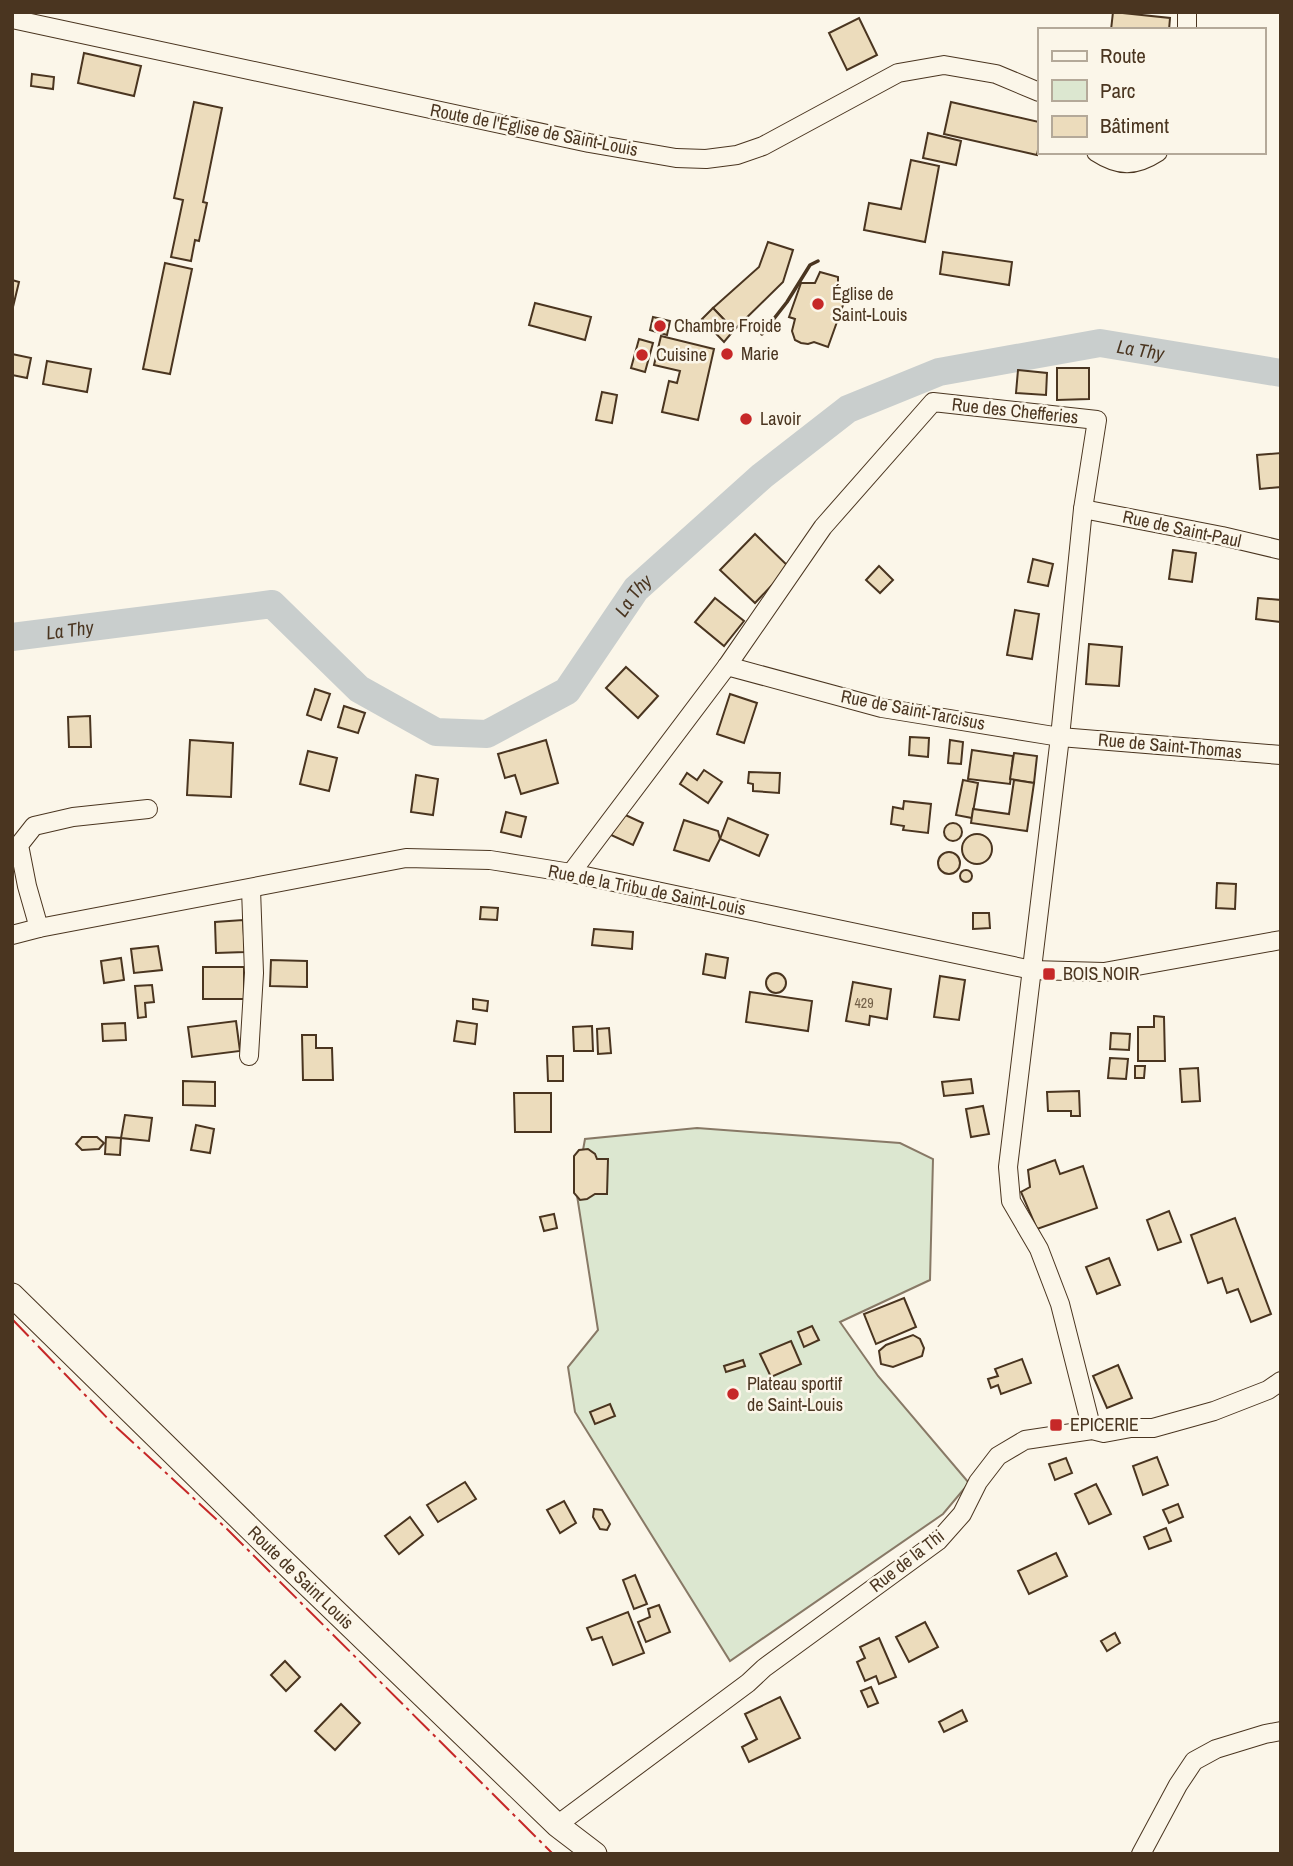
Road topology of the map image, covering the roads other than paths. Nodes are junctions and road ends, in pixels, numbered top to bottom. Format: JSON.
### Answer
{"nodes":[{"id":1,"x":12,"y":19,"type":"edge"},
{"id":2,"x":1038,"y":92,"type":"edge"},
{"id":3,"x":1098,"y":154,"type":"edge"},
{"id":4,"x":1155,"y":154,"type":"edge"},
{"id":5,"x":1083,"y":509,"type":"junction"},
{"id":6,"x":1281,"y":550,"type":"edge"},
{"id":7,"x":727,"y":666,"type":"junction"},
{"id":8,"x":1060,"y":737,"type":"junction"},
{"id":9,"x":1281,"y":755,"type":"edge"},
{"id":10,"x":148,"y":809,"type":"dead end"},
{"id":11,"x":571,"y":873,"type":"junction"},
{"id":12,"x":251,"y":889,"type":"junction"},
{"id":13,"x":39,"y":928,"type":"junction"},
{"id":14,"x":12,"y":934,"type":"edge"},
{"id":15,"x":1281,"y":940,"type":"edge"},
{"id":16,"x":1032,"y":970,"type":"junction"},
{"id":17,"x":249,"y":1056,"type":"dead end"},
{"id":18,"x":12,"y":1295,"type":"edge"},
{"id":19,"x":1281,"y":1381,"type":"edge"},
{"id":20,"x":1092,"y":1430,"type":"junction"},
{"id":21,"x":1281,"y":1731,"type":"edge"},
{"id":22,"x":557,"y":1825,"type":"junction"},
{"id":23,"x":595,"y":1854,"type":"edge"},
{"id":24,"x":1141,"y":1854,"type":"edge"}],
"edges":[{"from":1,"to":2,"type":"street","name":"Route de l'Église de Saint-Louis"},
{"from":3,"to":4,"type":"street"},
{"from":5,"to":6,"type":"street","name":"Rue de Saint-Paul"},
{"from":5,"to":7,"type":"street","name":"Rue des Chefferies"},
{"from":5,"to":8,"type":"street","name":"Rue des Chefferies"},
{"from":7,"to":8,"type":"street","name":"Rue de Saint-Tarcisus"},
{"from":7,"to":11,"type":"street","name":"Rue des Chefferies"},
{"from":8,"to":9,"type":"street","name":"Rue de Saint-Thomas"},
{"from":8,"to":16,"type":"street","name":"Rue des Chefferies"},
{"from":10,"to":13,"type":"street"},
{"from":11,"to":12,"type":"street","name":"Rue de la Tribu de Saint-Louis"},
{"from":11,"to":16,"type":"street","name":"Rue de la Tribu de Saint-Louis"},
{"from":12,"to":13,"type":"street","name":"Rue de la Tribu de Saint-Louis"},
{"from":12,"to":17,"type":"street"},
{"from":13,"to":14,"type":"street","name":"Rue de la Tribu de Saint-Louis"},
{"from":15,"to":16,"type":"street","name":"Rue de la Tribu de Saint-Louis"},
{"from":16,"to":20,"type":"street","name":"Rue des Chefferies"},
{"from":18,"to":22,"type":"main road","name":"Route de Saint Louis"},
{"from":19,"to":20,"type":"street","name":"Rue de la Thi"},
{"from":20,"to":22,"type":"street","name":"Rue de la Thi"},
{"from":21,"to":24,"type":"street"},
{"from":22,"to":23,"type":"main road","name":"Route de Saint Louis"}]}
